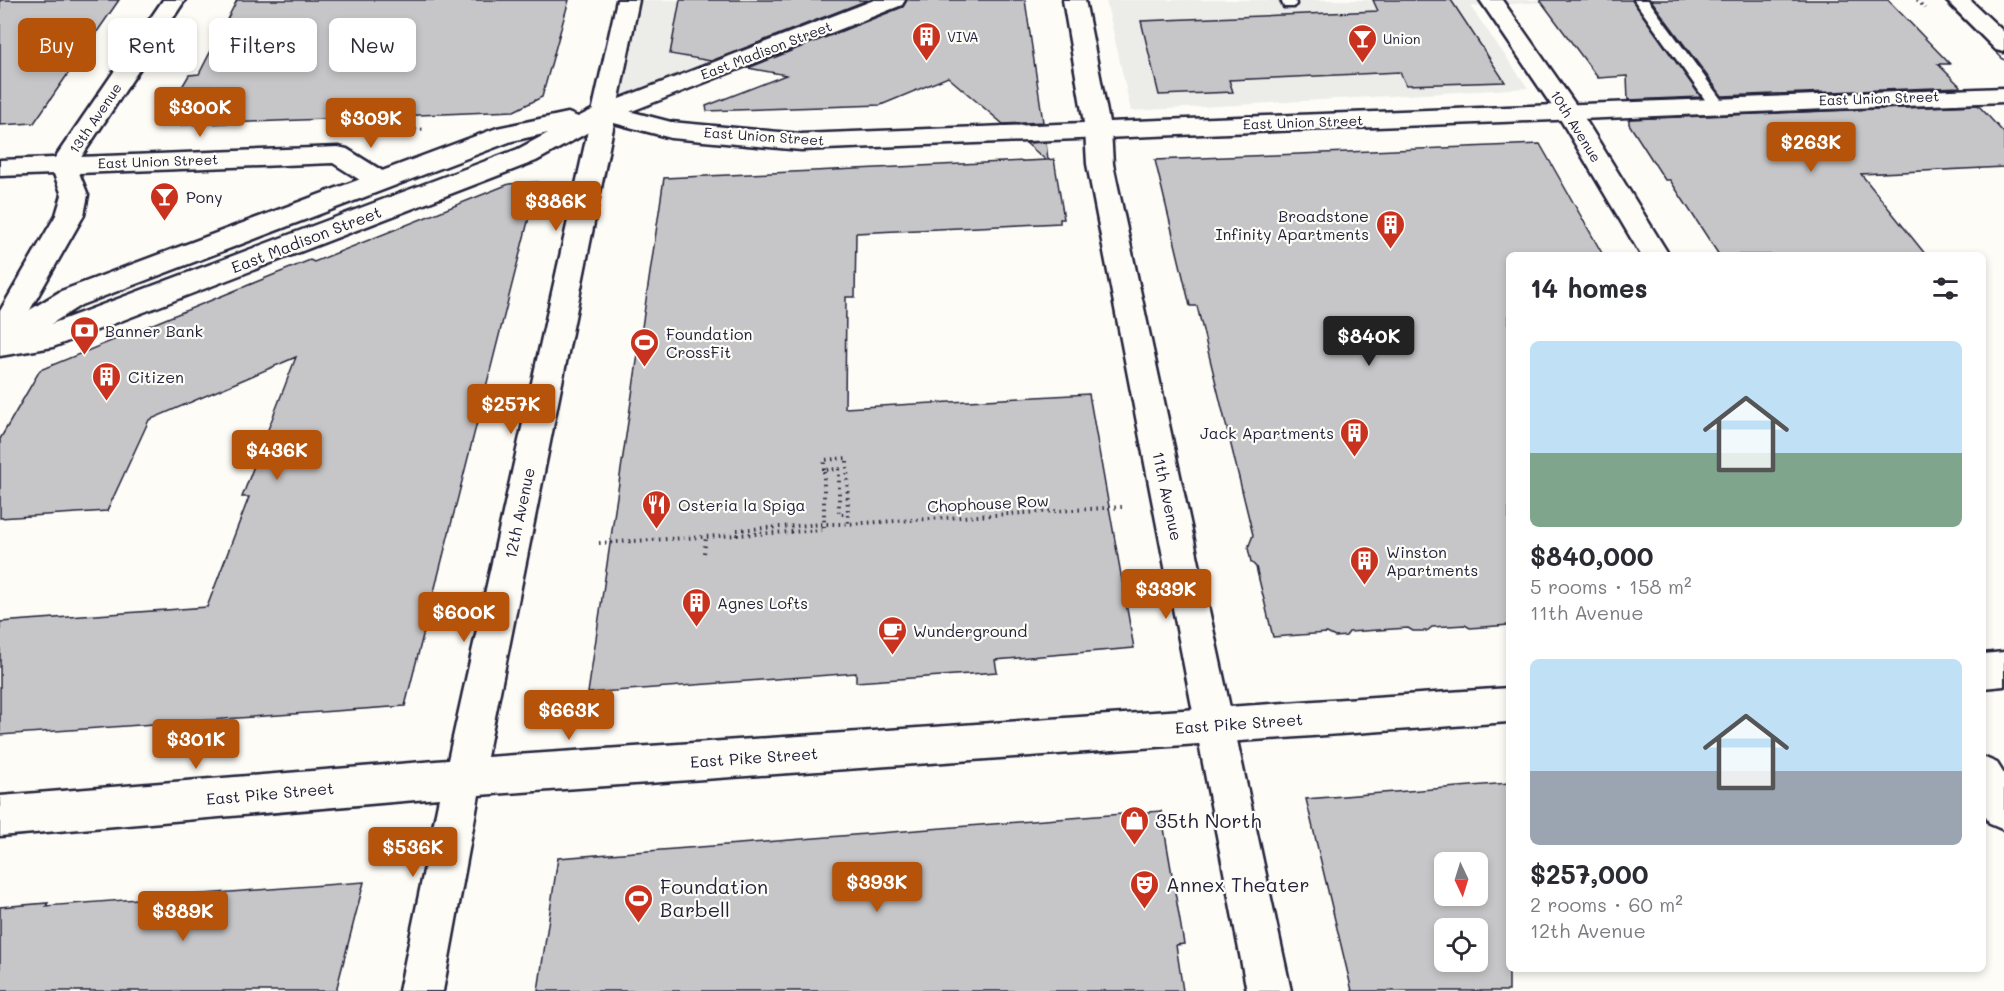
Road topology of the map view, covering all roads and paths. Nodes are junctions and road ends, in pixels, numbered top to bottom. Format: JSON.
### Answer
{"nodes":[{"id":1,"x":174,"y":0,"type":"edge"},
{"id":2,"x":628,"y":0,"type":"edge"},
{"id":3,"x":894,"y":0,"type":"edge"},
{"id":4,"x":1074,"y":0,"type":"edge"},
{"id":5,"x":1491,"y":0,"type":"edge"},
{"id":6,"x":1641,"y":0,"type":"edge"},
{"id":7,"x":1957,"y":0,"type":"edge"},
{"id":8,"x":2004,"y":45,"type":"edge"},
{"id":9,"x":2004,"y":95,"type":"edge"},
{"id":10,"x":1717,"y":105,"type":"junction"},
{"id":11,"x":1568,"y":111,"type":"junction"},
{"id":12,"x":605,"y":112,"type":"junction"},
{"id":13,"x":435,"y":129,"type":"dead end"},
{"id":14,"x":1098,"y":130,"type":"junction"},
{"id":15,"x":374,"y":132,"type":"dead end"},
{"id":16,"x":63,"y":165,"type":"junction"},
{"id":17,"x":0,"y":168,"type":"edge"},
{"id":18,"x":380,"y":181,"type":"junction"},
{"id":19,"x":1653,"y":252,"type":"edge"},
{"id":20,"x":0,"y":337,"type":"edge"},
{"id":21,"x":0,"y":344,"type":"edge"},
{"id":22,"x":824,"y":470,"type":"junction"},
{"id":23,"x":1122,"y":507,"type":"dead end"},
{"id":24,"x":847,"y":514,"type":"junction"},
{"id":25,"x":824,"y":524,"type":"junction"},
{"id":26,"x":848,"y":524,"type":"junction"},
{"id":27,"x":706,"y":537,"type":"junction"},
{"id":28,"x":599,"y":543,"type":"dead end"},
{"id":29,"x":704,"y":553,"type":"dead end"},
{"id":30,"x":2004,"y":669,"type":"edge"},
{"id":31,"x":1986,"y":671,"type":"edge"},
{"id":32,"x":1506,"y":705,"type":"edge"},
{"id":33,"x":1215,"y":725,"type":"junction"},
{"id":34,"x":463,"y":778,"type":"junction"},
{"id":35,"x":1986,"y":781,"type":"edge"},
{"id":36,"x":2004,"y":810,"type":"edge"},
{"id":37,"x":0,"y":816,"type":"edge"},
{"id":38,"x":421,"y":991,"type":"edge"},
{"id":39,"x":1269,"y":991,"type":"edge"}],
"edges":[{"from":1,"to":16,"type":"street","name":"13th Avenue"},
{"from":2,"to":12,"type":"street","name":"12th Avenue"},
{"from":3,"to":12,"type":"street","name":"East Madison Street"},
{"from":4,"to":14,"type":"street","name":"11th Avenue"},
{"from":5,"to":11,"type":"street","name":"10th Avenue"},
{"from":6,"to":10,"type":"lane"},
{"from":7,"to":8,"type":"street"},
{"from":9,"to":10,"type":"street","name":"East Union Street"},
{"from":10,"to":11,"type":"street","name":"East Union Street"},
{"from":11,"to":14,"type":"street","name":"East Union Street"},
{"from":11,"to":19,"type":"street","name":"10th Avenue"},
{"from":12,"to":14,"type":"street","name":"East Union Street"},
{"from":12,"to":18,"type":"street","name":"East Madison Street"},
{"from":12,"to":21,"type":"street","name":"East Madison Street"},
{"from":12,"to":34,"type":"street","name":"12th Avenue"},
{"from":13,"to":15,"type":"path"},
{"from":14,"to":33,"type":"street","name":"11th Avenue"},
{"from":16,"to":17,"type":"street","name":"East Union Street"},
{"from":16,"to":18,"type":"street","name":"East Union Street"},
{"from":16,"to":20,"type":"street","name":"13th Avenue"},
{"from":18,"to":21,"type":"street","name":"East Madison Street"},
{"from":22,"to":24,"type":"path"},
{"from":22,"to":24,"type":"path"},
{"from":22,"to":25,"type":"path"},
{"from":23,"to":26,"type":"path","name":"Chophouse Row"},
{"from":24,"to":26,"type":"path"},
{"from":25,"to":26,"type":"path","name":"Chophouse Row"},
{"from":25,"to":27,"type":"path","name":"Chophouse Row"},
{"from":27,"to":28,"type":"path"},
{"from":27,"to":29,"type":"path"},
{"from":30,"to":31,"type":"street"},
{"from":32,"to":33,"type":"street","name":"East Pike Street"},
{"from":33,"to":34,"type":"street","name":"East Pike Street"},
{"from":33,"to":39,"type":"street","name":"11th Avenue"},
{"from":34,"to":37,"type":"street","name":"East Pike Street"},
{"from":34,"to":38,"type":"street","name":"12th Avenue"},
{"from":35,"to":36,"type":"street"}]}
